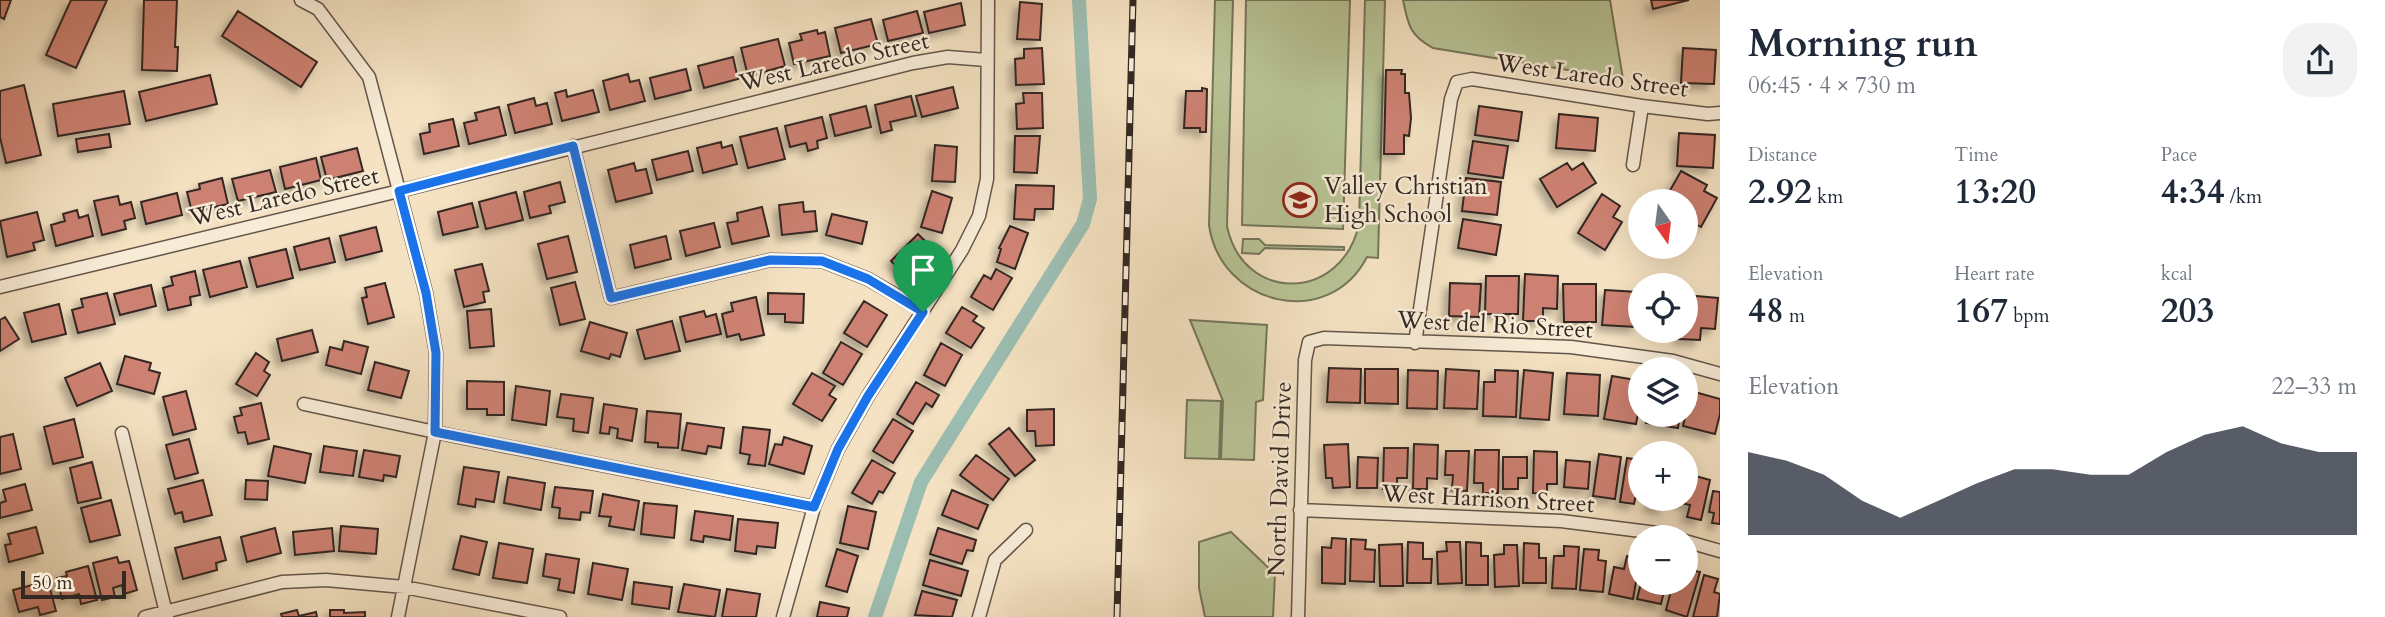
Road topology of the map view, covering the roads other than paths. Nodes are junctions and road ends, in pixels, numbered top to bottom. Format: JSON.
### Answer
{"nodes":[{"id":1,"x":301,"y":0,"type":"edge"},
{"id":2,"x":988,"y":0,"type":"edge"},
{"id":3,"x":986,"y":60,"type":"junction"},
{"id":4,"x":1642,"y":106,"type":"junction"},
{"id":5,"x":1720,"y":113,"type":"edge"},
{"id":6,"x":573,"y":146,"type":"junction"},
{"id":7,"x":1633,"y":165,"type":"dead end"},
{"id":8,"x":399,"y":191,"type":"junction"},
{"id":9,"x":0,"y":287,"type":"edge"},
{"id":10,"x":923,"y":312,"type":"junction"},
{"id":11,"x":1309,"y":342,"type":"joint"},
{"id":12,"x":1415,"y":343,"type":"junction"},
{"id":13,"x":1720,"y":374,"type":"edge"},
{"id":14,"x":304,"y":404,"type":"dead end"},
{"id":15,"x":435,"y":432,"type":"junction"},
{"id":16,"x":122,"y":433,"type":"dead end"},
{"id":17,"x":814,"y":507,"type":"junction"},
{"id":18,"x":1300,"y":510,"type":"junction"},
{"id":19,"x":1628,"y":529,"type":"edge"},
{"id":20,"x":1026,"y":530,"type":"dead end"},
{"id":21,"x":1698,"y":545,"type":"edge"},
{"id":22,"x":1720,"y":551,"type":"edge"},
{"id":23,"x":404,"y":587,"type":"junction"},
{"id":24,"x":167,"y":615,"type":"edge"},
{"id":25,"x":145,"y":617,"type":"edge"},
{"id":26,"x":398,"y":617,"type":"edge"},
{"id":27,"x":560,"y":617,"type":"edge"},
{"id":28,"x":783,"y":617,"type":"edge"},
{"id":29,"x":979,"y":617,"type":"edge"},
{"id":30,"x":1297,"y":617,"type":"edge"}],
"edges":[{"from":1,"to":8,"type":"street"},
{"from":2,"to":3,"type":"street"},
{"from":3,"to":6,"type":"street","name":"West Laredo Street"},
{"from":3,"to":10,"type":"street"},
{"from":4,"to":5,"type":"street","name":"West Laredo Street"},
{"from":4,"to":7,"type":"street"},
{"from":4,"to":12,"type":"street","name":"West Laredo Street"},
{"from":6,"to":8,"type":"street","name":"West Laredo Street"},
{"from":6,"to":10,"type":"street"},
{"from":8,"to":9,"type":"street","name":"West Laredo Street"},
{"from":8,"to":15,"type":"street"},
{"from":10,"to":17,"type":"street"},
{"from":11,"to":12,"type":"street","name":"West del Rio Street"},
{"from":11,"to":18,"type":"street","name":"North David Drive"},
{"from":12,"to":13,"type":"street","name":"West del Rio Street"},
{"from":14,"to":15,"type":"street"},
{"from":15,"to":17,"type":"street"},
{"from":15,"to":23,"type":"street"},
{"from":16,"to":24,"type":"street"},
{"from":17,"to":28,"type":"street"},
{"from":18,"to":19,"type":"street","name":"West Harrison Street"},
{"from":18,"to":30,"type":"street","name":"North David Drive"},
{"from":20,"to":29,"type":"street"},
{"from":21,"to":22,"type":"street"},
{"from":23,"to":24,"type":"street"},
{"from":23,"to":26,"type":"street"},
{"from":23,"to":27,"type":"street"},
{"from":24,"to":25,"type":"street"}]}
